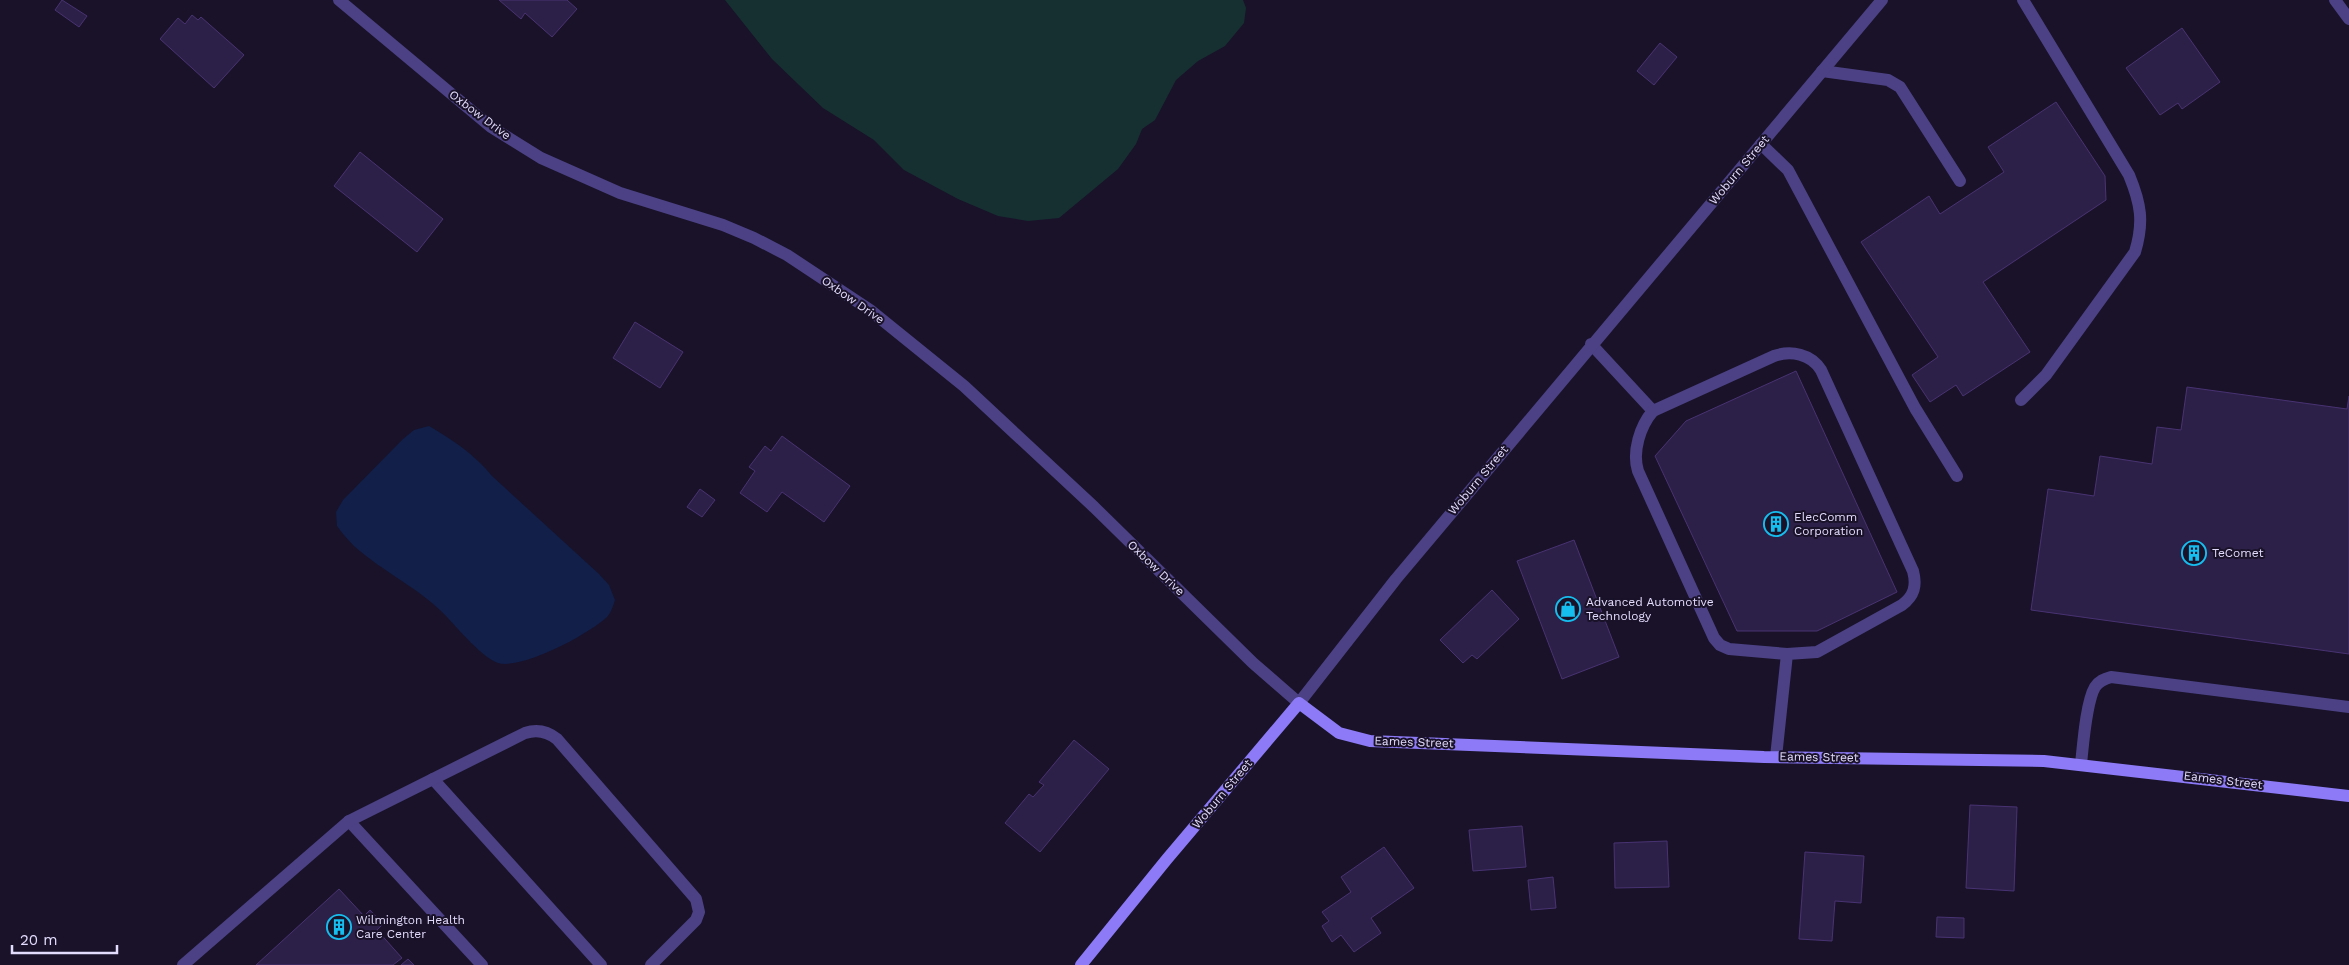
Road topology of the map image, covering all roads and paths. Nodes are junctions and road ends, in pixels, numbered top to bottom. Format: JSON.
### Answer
{"nodes":[{"id":1,"x":340,"y":0,"type":"edge"},
{"id":2,"x":1882,"y":0,"type":"edge"},
{"id":3,"x":2023,"y":0,"type":"edge"},
{"id":4,"x":2335,"y":0,"type":"edge"},
{"id":5,"x":2349,"y":19,"type":"edge"},
{"id":6,"x":1822,"y":71,"type":"junction"},
{"id":7,"x":1761,"y":144,"type":"junction"},
{"id":8,"x":1960,"y":181,"type":"dead end"},
{"id":9,"x":1591,"y":344,"type":"junction"},
{"id":10,"x":2021,"y":400,"type":"dead end"},
{"id":11,"x":1653,"y":411,"type":"junction"},
{"id":12,"x":1957,"y":476,"type":"dead end"},
{"id":13,"x":1787,"y":654,"type":"junction"},
{"id":14,"x":1299,"y":703,"type":"junction"},
{"id":15,"x":2349,"y":707,"type":"edge"},
{"id":16,"x":1776,"y":757,"type":"junction"},
{"id":17,"x":2082,"y":764,"type":"junction"},
{"id":18,"x":433,"y":779,"type":"junction"},
{"id":19,"x":2349,"y":796,"type":"edge"},
{"id":20,"x":349,"y":821,"type":"junction"},
{"id":21,"x":183,"y":965,"type":"edge"},
{"id":22,"x":482,"y":965,"type":"edge"},
{"id":23,"x":601,"y":965,"type":"edge"},
{"id":24,"x":651,"y":965,"type":"edge"},
{"id":25,"x":1081,"y":965,"type":"edge"}],
"edges":[{"from":1,"to":14,"type":"street","name":"Oxbow Drive"},
{"from":2,"to":6,"type":"street","name":"Woburn Street"},
{"from":3,"to":10,"type":"street"},
{"from":4,"to":5,"type":"street"},
{"from":6,"to":7,"type":"street","name":"Woburn Street"},
{"from":6,"to":8,"type":"street"},
{"from":7,"to":9,"type":"street","name":"Woburn Street"},
{"from":7,"to":12,"type":"street"},
{"from":9,"to":11,"type":"street"},
{"from":9,"to":14,"type":"street","name":"Woburn Street"},
{"from":11,"to":13,"type":"street"},
{"from":11,"to":13,"type":"street"},
{"from":13,"to":16,"type":"street"},
{"from":14,"to":16,"type":"main road","name":"Eames Street"},
{"from":14,"to":25,"type":"main road","name":"Woburn Street"},
{"from":15,"to":17,"type":"street"},
{"from":16,"to":17,"type":"main road","name":"Eames Street"},
{"from":17,"to":19,"type":"main road","name":"Eames Street"},
{"from":18,"to":20,"type":"street"},
{"from":18,"to":23,"type":"street"},
{"from":18,"to":24,"type":"street"},
{"from":20,"to":21,"type":"street"},
{"from":20,"to":22,"type":"street"}]}
